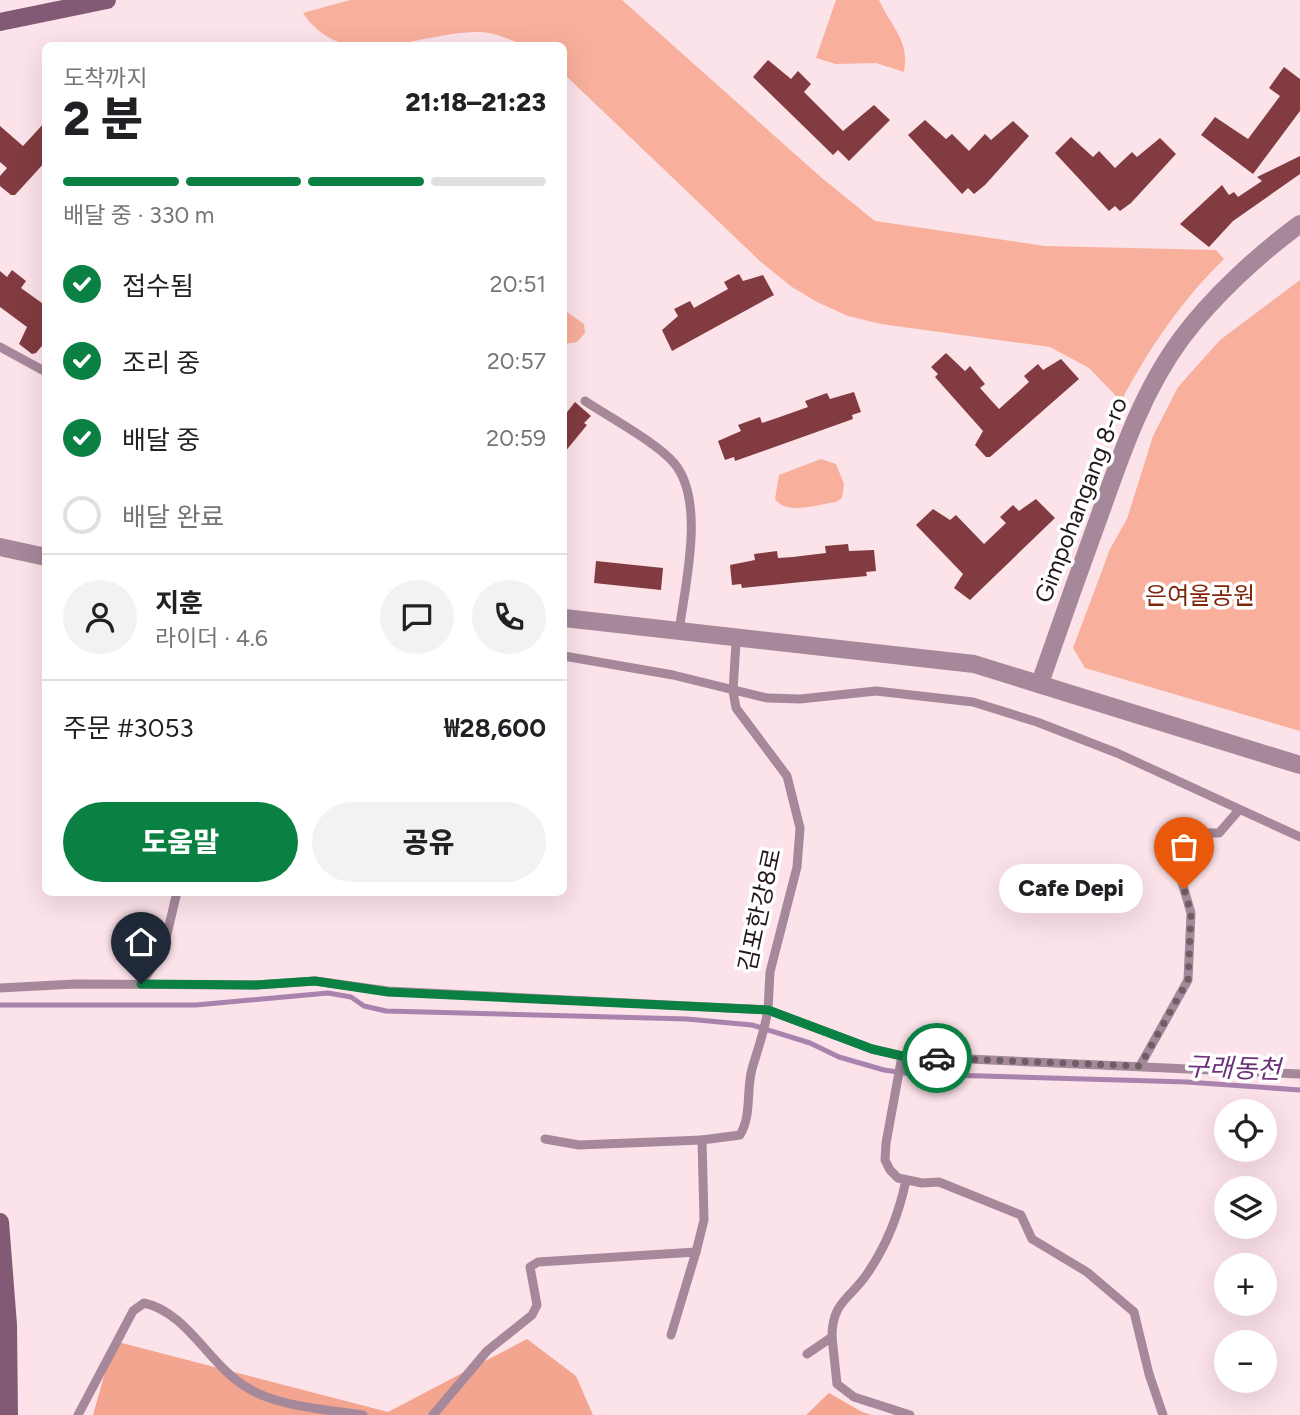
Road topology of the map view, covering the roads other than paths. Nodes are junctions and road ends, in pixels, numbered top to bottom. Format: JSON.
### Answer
{"nodes":[{"id":1,"x":107,"y":0,"type":"edge"},
{"id":2,"x":0,"y":22,"type":"edge"},
{"id":3,"x":1300,"y":224,"type":"edge"},
{"id":4,"x":0,"y":347,"type":"edge"},
{"id":5,"x":42,"y":370,"type":"edge"},
{"id":6,"x":585,"y":401,"type":"dead end"},
{"id":7,"x":0,"y":547,"type":"edge"},
{"id":8,"x":42,"y":556,"type":"edge"},
{"id":9,"x":567,"y":618,"type":"edge"},
{"id":10,"x":679,"y":631,"type":"junction"},
{"id":11,"x":736,"y":642,"type":"junction"},
{"id":12,"x":567,"y":657,"type":"edge"},
{"id":13,"x":1040,"y":683,"type":"junction"},
{"id":14,"x":733,"y":691,"type":"junction"},
{"id":15,"x":1300,"y":765,"type":"edge"},
{"id":16,"x":1239,"y":810,"type":"junction"},
{"id":17,"x":1300,"y":837,"type":"edge"},
{"id":18,"x":176,"y":896,"type":"edge"},
{"id":19,"x":141,"y":984,"type":"junction"},
{"id":20,"x":0,"y":988,"type":"edge"},
{"id":21,"x":768,"y":1010,"type":"junction"},
{"id":22,"x":901,"y":1060,"type":"junction"},
{"id":23,"x":1140,"y":1066,"type":"junction"},
{"id":24,"x":1300,"y":1074,"type":"edge"},
{"id":25,"x":545,"y":1139,"type":"dead end"},
{"id":26,"x":702,"y":1140,"type":"junction"},
{"id":27,"x":906,"y":1180,"type":"junction"},
{"id":28,"x":0,"y":1222,"type":"edge"},
{"id":29,"x":696,"y":1252,"type":"junction"},
{"id":30,"x":671,"y":1335,"type":"dead end"},
{"id":31,"x":832,"y":1337,"type":"junction"},
{"id":32,"x":807,"y":1354,"type":"dead end"},
{"id":33,"x":9,"y":1415,"type":"edge"},
{"id":34,"x":78,"y":1415,"type":"edge"},
{"id":35,"x":363,"y":1415,"type":"edge"},
{"id":36,"x":433,"y":1415,"type":"edge"},
{"id":37,"x":910,"y":1415,"type":"edge"},
{"id":38,"x":1163,"y":1415,"type":"edge"}],
"edges":[{"from":1,"to":2,"type":"main road"},
{"from":3,"to":13,"type":"street","name":"Gimpohangang 8-ro"},
{"from":4,"to":5,"type":"lane"},
{"from":6,"to":10,"type":"lane"},
{"from":7,"to":8,"type":"street"},
{"from":9,"to":10,"type":"street"},
{"from":10,"to":11,"type":"street"},
{"from":10,"to":13,"type":"street"},
{"from":11,"to":13,"type":"street"},
{"from":11,"to":14,"type":"lane","name":"김포한강8로"},
{"from":12,"to":14,"type":"lane"},
{"from":13,"to":15,"type":"street"},
{"from":14,"to":16,"type":"lane"},
{"from":14,"to":21,"type":"lane","name":"김포한강8로"},
{"from":16,"to":17,"type":"lane"},
{"from":16,"to":23,"type":"lane"},
{"from":18,"to":19,"type":"lane"},
{"from":19,"to":20,"type":"lane"},
{"from":19,"to":21,"type":"lane"},
{"from":21,"to":22,"type":"lane","name":"김포한강8로"},
{"from":21,"to":26,"type":"lane"},
{"from":22,"to":23,"type":"lane","name":"김포한강8로"},
{"from":22,"to":27,"type":"lane"},
{"from":23,"to":24,"type":"lane","name":"김포한강8로"},
{"from":25,"to":26,"type":"lane"},
{"from":26,"to":29,"type":"lane"},
{"from":27,"to":31,"type":"lane"},
{"from":27,"to":38,"type":"lane"},
{"from":28,"to":33,"type":"main road"},
{"from":29,"to":30,"type":"lane"},
{"from":29,"to":36,"type":"lane"},
{"from":31,"to":32,"type":"lane"},
{"from":31,"to":37,"type":"lane"},
{"from":34,"to":35,"type":"lane"}]}
